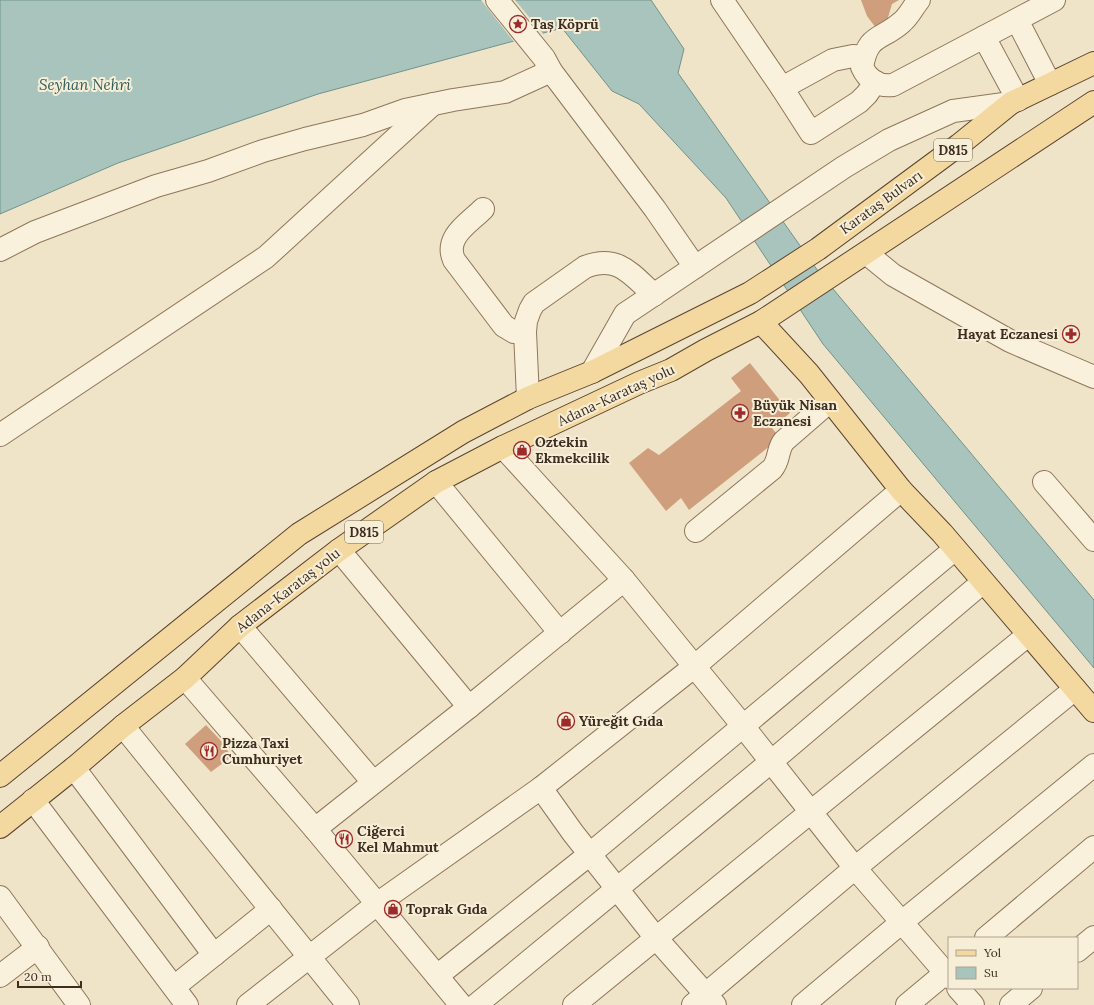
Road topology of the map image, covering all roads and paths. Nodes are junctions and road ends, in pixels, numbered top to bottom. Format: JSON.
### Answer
{"nodes":[{"id":1,"x":497,"y":0,"type":"edge"},
{"id":2,"x":722,"y":0,"type":"edge"},
{"id":3,"x":919,"y":0,"type":"edge"},
{"id":4,"x":1054,"y":0,"type":"edge"},
{"id":5,"x":1017,"y":20,"type":"junction"},
{"id":6,"x":984,"y":37,"type":"junction"},
{"id":7,"x":864,"y":57,"type":"junction"},
{"id":8,"x":1094,"y":63,"type":"edge"},
{"id":9,"x":547,"y":64,"type":"junction"},
{"id":10,"x":875,"y":82,"type":"junction"},
{"id":11,"x":1050,"y":84,"type":"junction"},
{"id":12,"x":782,"y":88,"type":"junction"},
{"id":13,"x":1015,"y":101,"type":"junction"},
{"id":14,"x":1094,"y":102,"type":"edge"},
{"id":15,"x":434,"y":104,"type":"junction"},
{"id":16,"x":483,"y":210,"type":"dead end"},
{"id":17,"x":0,"y":250,"type":"edge"},
{"id":18,"x":866,"y":253,"type":"junction"},
{"id":19,"x":695,"y":267,"type":"junction"},
{"id":20,"x":654,"y":295,"type":"junction"},
{"id":21,"x":769,"y":317,"type":"junction"},
{"id":22,"x":525,"y":332,"type":"junction"},
{"id":23,"x":592,"y":372,"type":"junction"},
{"id":24,"x":1094,"y":378,"type":"edge"},
{"id":25,"x":528,"y":398,"type":"junction"},
{"id":26,"x":830,"y":401,"type":"junction"},
{"id":27,"x":0,"y":435,"type":"edge"},
{"id":28,"x":503,"y":447,"type":"junction"},
{"id":29,"x":436,"y":482,"type":"junction"},
{"id":30,"x":1044,"y":482,"type":"dead end"},
{"id":31,"x":901,"y":490,"type":"junction"},
{"id":32,"x":696,"y":531,"type":"dead end"},
{"id":33,"x":1094,"y":540,"type":"edge"},
{"id":34,"x":955,"y":549,"type":"junction"},
{"id":35,"x":339,"y":550,"type":"junction"},
{"id":36,"x":624,"y":580,"type":"junction"},
{"id":37,"x":983,"y":582,"type":"junction"},
{"id":38,"x":240,"y":626,"type":"junction"},
{"id":39,"x":560,"y":633,"type":"junction"},
{"id":40,"x":1028,"y":635,"type":"junction"},
{"id":41,"x":695,"y":666,"type":"junction"},
{"id":42,"x":185,"y":678,"type":"junction"},
{"id":43,"x":1075,"y":689,"type":"junction"},
{"id":44,"x":469,"y":707,"type":"junction"},
{"id":45,"x":1094,"y":711,"type":"edge"},
{"id":46,"x":123,"y":726,"type":"junction"},
{"id":47,"x":743,"y":726,"type":"junction"},
{"id":48,"x":772,"y":762,"type":"junction"},
{"id":49,"x":1094,"y":765,"type":"edge"},
{"id":50,"x":74,"y":768,"type":"junction"},
{"id":51,"x":0,"y":776,"type":"edge"},
{"id":52,"x":373,"y":782,"type":"junction"},
{"id":53,"x":541,"y":788,"type":"junction"},
{"id":54,"x":33,"y":800,"type":"junction"},
{"id":55,"x":811,"y":811,"type":"junction"},
{"id":56,"x":0,"y":827,"type":"edge"},
{"id":57,"x":315,"y":829,"type":"junction"},
{"id":58,"x":1094,"y":847,"type":"edge"},
{"id":59,"x":590,"y":854,"type":"junction"},
{"id":60,"x":856,"y":868,"type":"junction"},
{"id":61,"x":618,"y":889,"type":"junction"},
{"id":62,"x":0,"y":897,"type":"edge"},
{"id":63,"x":377,"y":904,"type":"junction"},
{"id":64,"x":271,"y":909,"type":"junction"},
{"id":65,"x":902,"y":922,"type":"junction"},
{"id":66,"x":987,"y":937,"type":"edge"},
{"id":67,"x":1094,"y":937,"type":"edge"},
{"id":68,"x":656,"y":938,"type":"junction"},
{"id":69,"x":38,"y":947,"type":"junction"},
{"id":70,"x":1078,"y":950,"type":"edge"},
{"id":71,"x":214,"y":955,"type":"junction"},
{"id":72,"x":310,"y":957,"type":"junction"},
{"id":73,"x":948,"y":975,"type":"edge"},
{"id":74,"x":0,"y":976,"type":"edge"},
{"id":75,"x":437,"y":976,"type":"junction"},
{"id":76,"x":948,"y":978,"type":"edge"},
{"id":77,"x":174,"y":987,"type":"junction"},
{"id":78,"x":960,"y":989,"type":"edge"},
{"id":79,"x":1031,"y":989,"type":"edge"},
{"id":80,"x":705,"y":1001,"type":"edge"},
{"id":81,"x":79,"y":1005,"type":"edge"},
{"id":82,"x":187,"y":1005,"type":"edge"},
{"id":83,"x":248,"y":1005,"type":"edge"},
{"id":84,"x":348,"y":1005,"type":"edge"},
{"id":85,"x":461,"y":1005,"type":"edge"},
{"id":86,"x":476,"y":1005,"type":"edge"},
{"id":87,"x":574,"y":1005,"type":"edge"},
{"id":88,"x":803,"y":1005,"type":"edge"},
{"id":89,"x":907,"y":1005,"type":"edge"},
{"id":90,"x":973,"y":1005,"type":"edge"},
{"id":91,"x":1011,"y":1005,"type":"edge"}],
"edges":[{"from":1,"to":9,"type":"street"},
{"from":2,"to":12,"type":"street"},
{"from":3,"to":7,"type":"street"},
{"from":4,"to":5,"type":"street"},
{"from":5,"to":6,"type":"street"},
{"from":5,"to":11,"type":"street"},
{"from":6,"to":10,"type":"street"},
{"from":6,"to":13,"type":"street"},
{"from":7,"to":10,"type":"street"},
{"from":7,"to":12,"type":"street"},
{"from":8,"to":11,"type":"main road","name":"Karataş Bulvarı","number":"D815"},
{"from":9,"to":15,"type":"street"},
{"from":9,"to":19,"type":"street"},
{"from":10,"to":12,"type":"street"},
{"from":11,"to":13,"type":"main road","name":"Karataş Bulvarı","number":"D815"},
{"from":13,"to":19,"type":"street"},
{"from":13,"to":23,"type":"main road","name":"Karataş Bulvarı","number":"D815"},
{"from":14,"to":18,"type":"main road","number":"D815"},
{"from":15,"to":17,"type":"street"},
{"from":15,"to":27,"type":"street"},
{"from":16,"to":22,"type":"street"},
{"from":18,"to":21,"type":"main road","number":"D815"},
{"from":18,"to":24,"type":"street"},
{"from":19,"to":20,"type":"street"},
{"from":20,"to":22,"type":"street"},
{"from":20,"to":23,"type":"street"},
{"from":21,"to":26,"type":"main road"},
{"from":21,"to":28,"type":"main road","name":"Adana-Karataş yolu","number":"D815"},
{"from":22,"to":25,"type":"street"},
{"from":23,"to":25,"type":"main road","number":"D815"},
{"from":25,"to":51,"type":"main road","number":"D815"},
{"from":26,"to":31,"type":"main road"},
{"from":26,"to":32,"type":"street"},
{"from":28,"to":29,"type":"main road","name":"Adana-Karataş yolu","number":"D815"},
{"from":28,"to":36,"type":"street"},
{"from":29,"to":35,"type":"main road","name":"Adana-Karataş yolu","number":"D815"},
{"from":29,"to":39,"type":"street"},
{"from":30,"to":33,"type":"street"},
{"from":31,"to":34,"type":"main road"},
{"from":31,"to":41,"type":"street"},
{"from":34,"to":37,"type":"main road"},
{"from":34,"to":47,"type":"street"},
{"from":35,"to":38,"type":"main road","name":"Adana-Karataş yolu","number":"D815"},
{"from":35,"to":44,"type":"street"},
{"from":36,"to":39,"type":"street"},
{"from":36,"to":41,"type":"street"},
{"from":37,"to":40,"type":"main road"},
{"from":37,"to":48,"type":"street"},
{"from":38,"to":42,"type":"main road","name":"Adana-Karataş yolu","number":"D815"},
{"from":38,"to":52,"type":"street"},
{"from":39,"to":44,"type":"street"},
{"from":40,"to":43,"type":"main road"},
{"from":40,"to":55,"type":"street"},
{"from":41,"to":47,"type":"street"},
{"from":41,"to":53,"type":"street"},
{"from":42,"to":46,"type":"main road","name":"Adana-Karataş yolu","number":"D815"},
{"from":42,"to":57,"type":"street"},
{"from":43,"to":45,"type":"main road"},
{"from":43,"to":60,"type":"street"},
{"from":44,"to":52,"type":"street"},
{"from":46,"to":50,"type":"main road","name":"Adana-Karataş yolu","number":"D815"},
{"from":46,"to":64,"type":"street"},
{"from":47,"to":48,"type":"street"},
{"from":47,"to":59,"type":"street"},
{"from":48,"to":55,"type":"street"},
{"from":48,"to":61,"type":"street"},
{"from":49,"to":65,"type":"street"},
{"from":50,"to":54,"type":"main road","name":"Adana-Karataş yolu","number":"D815"},
{"from":50,"to":71,"type":"street"},
{"from":52,"to":57,"type":"street"},
{"from":53,"to":59,"type":"street"},
{"from":53,"to":63,"type":"street"},
{"from":54,"to":56,"type":"main road","name":"Adana-Karataş yolu","number":"D815"},
{"from":54,"to":77,"type":"street"},
{"from":55,"to":60,"type":"street"},
{"from":55,"to":68,"type":"street"},
{"from":57,"to":63,"type":"street"},
{"from":58,"to":66,"type":"street"},
{"from":59,"to":61,"type":"street"},
{"from":59,"to":75,"type":"street"},
{"from":60,"to":65,"type":"street"},
{"from":60,"to":80,"type":"street"},
{"from":61,"to":68,"type":"street"},
{"from":61,"to":86,"type":"street"},
{"from":62,"to":69,"type":"street"},
{"from":63,"to":72,"type":"street"},
{"from":63,"to":75,"type":"street"},
{"from":64,"to":71,"type":"street"},
{"from":64,"to":72,"type":"street"},
{"from":65,"to":73,"type":"street"},
{"from":65,"to":88,"type":"street"},
{"from":67,"to":70,"type":"street"},
{"from":68,"to":80,"type":"street"},
{"from":68,"to":87,"type":"street"},
{"from":69,"to":74,"type":"street"},
{"from":69,"to":81,"type":"street"},
{"from":71,"to":77,"type":"street"},
{"from":72,"to":83,"type":"street"},
{"from":72,"to":84,"type":"street"},
{"from":75,"to":85,"type":"street"},
{"from":76,"to":89,"type":"street"},
{"from":77,"to":82,"type":"street"},
{"from":78,"to":90,"type":"street"},
{"from":79,"to":91,"type":"street"}]}
